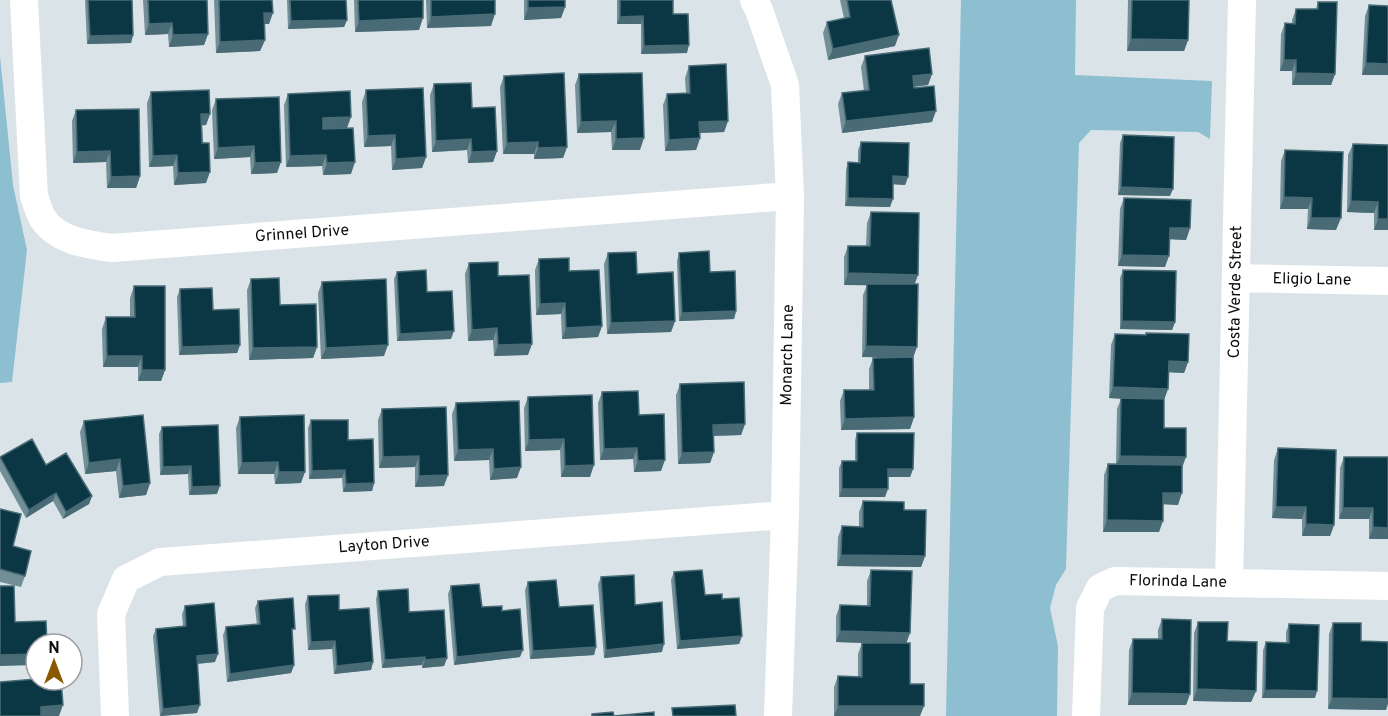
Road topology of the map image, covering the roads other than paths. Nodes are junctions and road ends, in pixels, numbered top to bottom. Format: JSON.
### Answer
{"nodes":[{"id":1,"x":24,"y":0,"type":"edge"},
{"id":2,"x":754,"y":0,"type":"edge"},
{"id":3,"x":1242,"y":0,"type":"edge"},
{"id":4,"x":790,"y":196,"type":"junction"},
{"id":5,"x":1237,"y":278,"type":"junction"},
{"id":6,"x":1388,"y":281,"type":"edge"},
{"id":7,"x":785,"y":515,"type":"junction"},
{"id":8,"x":1229,"y":583,"type":"junction"},
{"id":9,"x":1388,"y":586,"type":"edge"},
{"id":10,"x":115,"y":716,"type":"edge"},
{"id":11,"x":778,"y":716,"type":"edge"},
{"id":12,"x":1086,"y":716,"type":"edge"}],
"edges":[{"from":1,"to":4,"type":"street","name":"Grinnel Drive"},
{"from":2,"to":4,"type":"street","name":"Monarch Lane"},
{"from":3,"to":5,"type":"street","name":"Costa Verde Street"},
{"from":4,"to":7,"type":"street","name":"Monarch Lane"},
{"from":5,"to":6,"type":"street","name":"Eligio Lane"},
{"from":5,"to":8,"type":"street","name":"Costa Verde Street"},
{"from":7,"to":10,"type":"street","name":"Layton Drive"},
{"from":7,"to":11,"type":"street","name":"Monarch Lane"},
{"from":8,"to":9,"type":"street","name":"Florinda Lane"},
{"from":8,"to":12,"type":"street","name":"Florinda Lane"}]}
